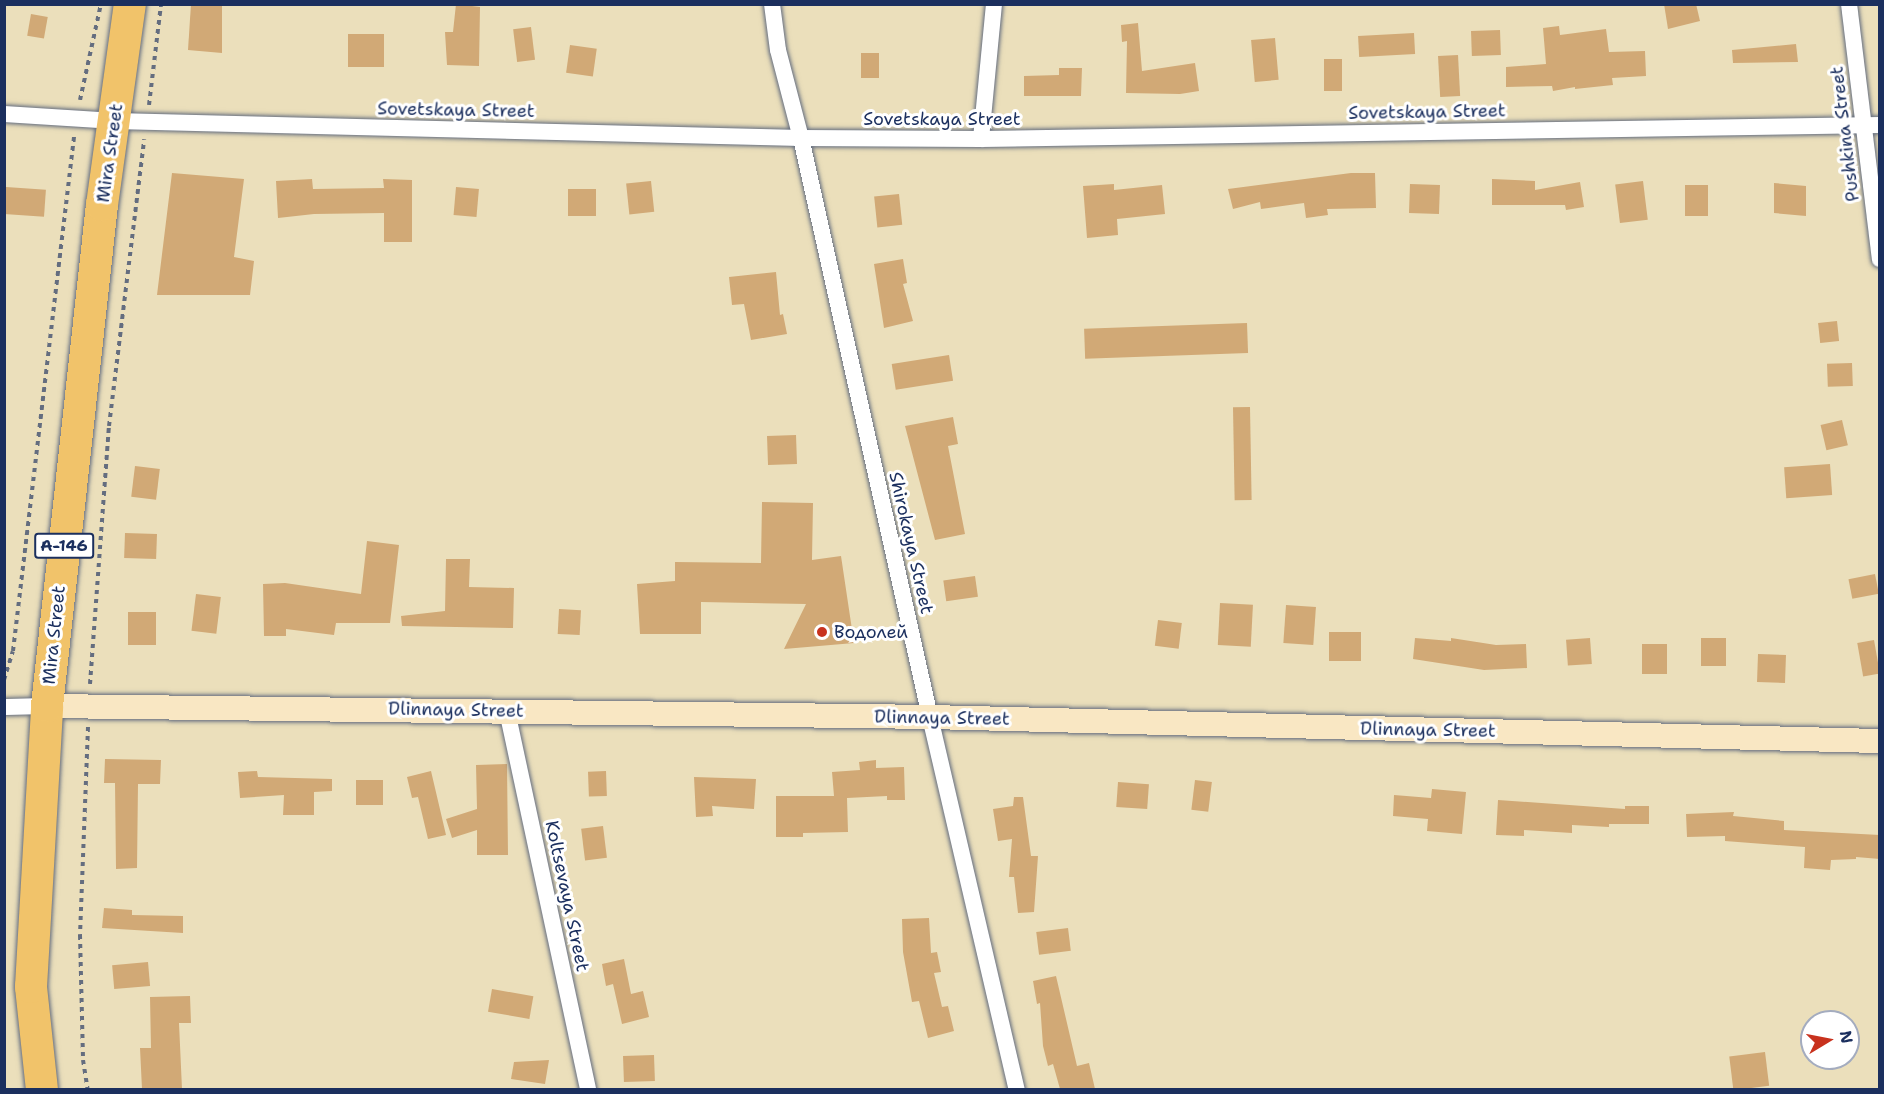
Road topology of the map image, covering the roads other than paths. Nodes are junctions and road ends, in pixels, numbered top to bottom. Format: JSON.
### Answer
{"nodes":[{"id":1,"x":130,"y":4,"type":"edge"},
{"id":2,"x":772,"y":4,"type":"edge"},
{"id":3,"x":994,"y":4,"type":"edge"},
{"id":4,"x":1849,"y":4,"type":"edge"},
{"id":5,"x":4,"y":114,"type":"edge"},
{"id":6,"x":116,"y":121,"type":"junction"},
{"id":7,"x":1872,"y":125,"type":"edge"},
{"id":8,"x":801,"y":138,"type":"junction"},
{"id":9,"x":981,"y":139,"type":"junction"},
{"id":10,"x":1880,"y":259,"type":"edge"},
{"id":11,"x":4,"y":706,"type":"edge"},
{"id":12,"x":46,"y":706,"type":"junction"},
{"id":13,"x":507,"y":711,"type":"junction"},
{"id":14,"x":930,"y":717,"type":"junction"},
{"id":15,"x":1880,"y":741,"type":"edge"},
{"id":16,"x":42,"y":1089,"type":"edge"},
{"id":17,"x":588,"y":1089,"type":"edge"},
{"id":18,"x":1017,"y":1089,"type":"edge"}],
"edges":[{"from":1,"to":6,"type":"highway","name":"Mira Street","number":"А-146"},
{"from":2,"to":8,"type":"street","name":"Shirokaya Street"},
{"from":3,"to":9,"type":"street"},
{"from":4,"to":7,"type":"street","name":"Pushkina Street"},
{"from":5,"to":6,"type":"street","name":"Sovetskaya Street"},
{"from":6,"to":8,"type":"street","name":"Sovetskaya Street"},
{"from":6,"to":12,"type":"highway","name":"Mira Street","number":"А-146"},
{"from":7,"to":9,"type":"street","name":"Sovetskaya Street"},
{"from":7,"to":10,"type":"street","name":"Pushkina Street"},
{"from":8,"to":9,"type":"street","name":"Sovetskaya Street"},
{"from":8,"to":14,"type":"street","name":"Shirokaya Street"},
{"from":11,"to":12,"type":"street","name":"Dlinnaya Street"},
{"from":12,"to":13,"type":"main road","name":"Dlinnaya Street"},
{"from":12,"to":16,"type":"highway","name":"Mira Street","number":"А-146"},
{"from":13,"to":14,"type":"main road","name":"Dlinnaya Street"},
{"from":13,"to":17,"type":"street","name":"Koltsevaya Street"},
{"from":14,"to":15,"type":"main road","name":"Dlinnaya Street"},
{"from":14,"to":18,"type":"street","name":"Shirokaya Street"}]}
